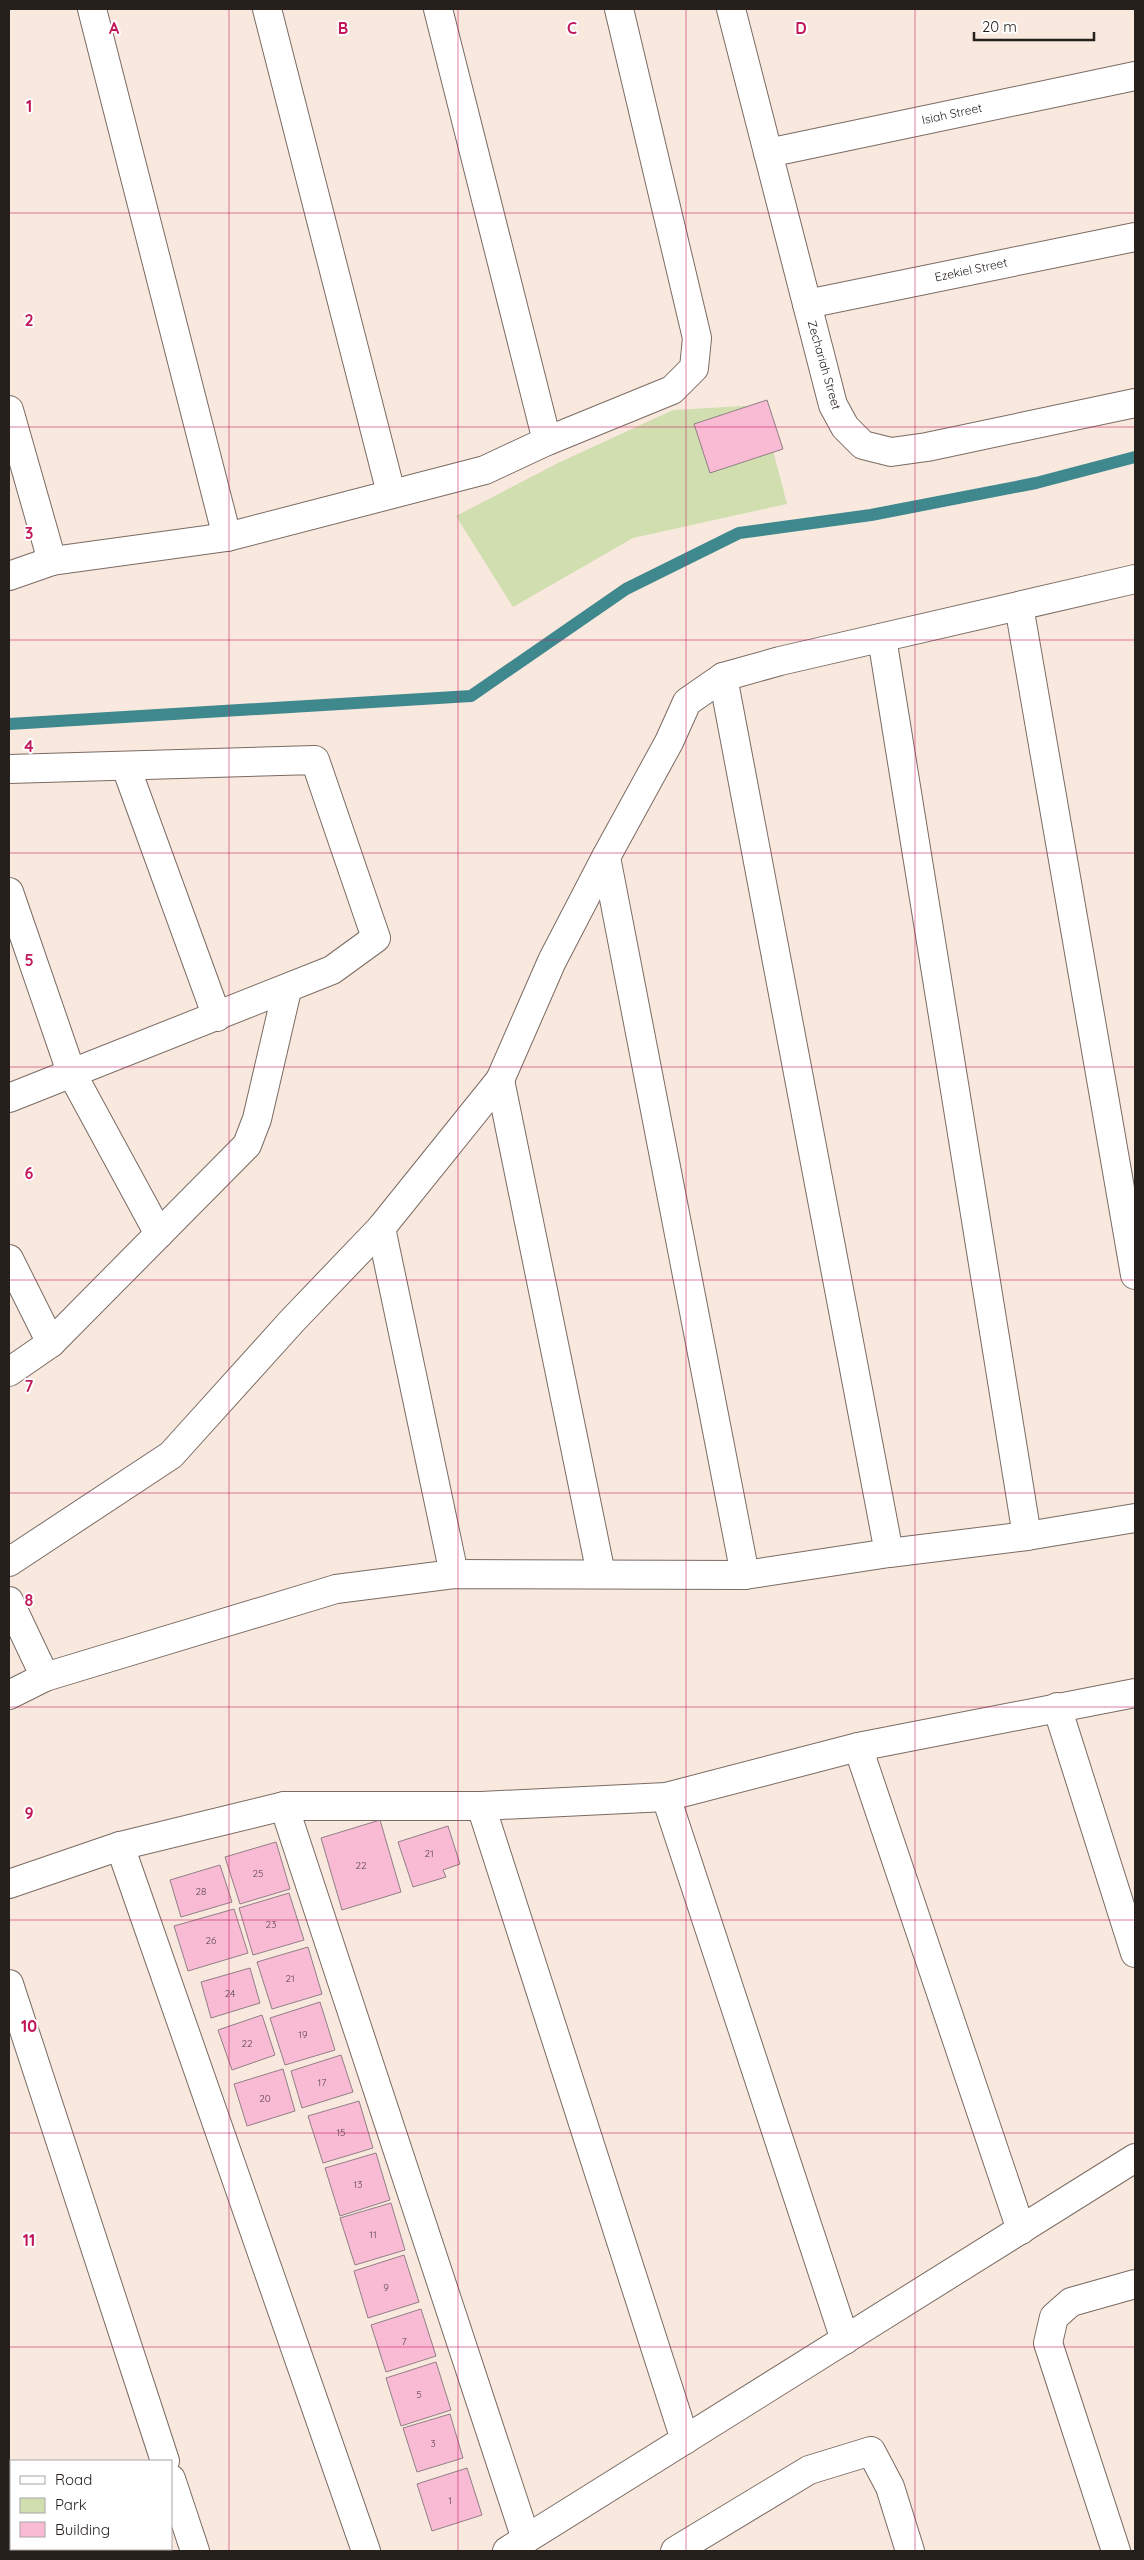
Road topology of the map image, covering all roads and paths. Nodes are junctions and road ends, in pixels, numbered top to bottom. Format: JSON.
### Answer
{"nodes":[{"id":1,"x":92,"y":9,"type":"edge"},
{"id":2,"x":267,"y":9,"type":"edge"},
{"id":3,"x":438,"y":9,"type":"edge"},
{"id":4,"x":619,"y":9,"type":"edge"},
{"id":5,"x":731,"y":9,"type":"edge"},
{"id":6,"x":1135,"y":76,"type":"edge"},
{"id":7,"x":768,"y":153,"type":"junction"},
{"id":8,"x":1135,"y":236,"type":"edge"},
{"id":9,"x":807,"y":304,"type":"junction"},
{"id":10,"x":1135,"y":403,"type":"edge"},
{"id":11,"x":9,"y":410,"type":"edge"},
{"id":12,"x":547,"y":441,"type":"junction"},
{"id":13,"x":390,"y":494,"type":"junction"},
{"id":14,"x":228,"y":537,"type":"junction"},
{"id":15,"x":52,"y":562,"type":"junction"},
{"id":16,"x":9,"y":576,"type":"edge"},
{"id":17,"x":1135,"y":579,"type":"edge"},
{"id":18,"x":1019,"y":606,"type":"junction"},
{"id":19,"x":882,"y":638,"type":"junction"},
{"id":20,"x":724,"y":677,"type":"junction"},
{"id":21,"x":126,"y":767,"type":"junction"},
{"id":22,"x":9,"y":769,"type":"edge"},
{"id":23,"x":606,"y":857,"type":"junction"},
{"id":24,"x":9,"y":892,"type":"edge"},
{"id":25,"x":287,"y":990,"type":"junction"},
{"id":26,"x":216,"y":1017,"type":"junction"},
{"id":27,"x":71,"y":1072,"type":"junction"},
{"id":28,"x":500,"y":1080,"type":"junction"},
{"id":29,"x":9,"y":1098,"type":"edge"},
{"id":30,"x":381,"y":1228,"type":"junction"},
{"id":31,"x":159,"y":1234,"type":"junction"},
{"id":32,"x":9,"y":1259,"type":"edge"},
{"id":33,"x":1135,"y":1275,"type":"edge"},
{"id":34,"x":51,"y":1343,"type":"junction"},
{"id":35,"x":9,"y":1372,"type":"edge"},
{"id":36,"x":1135,"y":1518,"type":"edge"},
{"id":37,"x":1027,"y":1536,"type":"junction"},
{"id":38,"x":889,"y":1553,"type":"junction"},
{"id":39,"x":9,"y":1562,"type":"edge"},
{"id":40,"x":454,"y":1574,"type":"junction"},
{"id":41,"x":601,"y":1574,"type":"junction"},
{"id":42,"x":745,"y":1575,"type":"junction"},
{"id":43,"x":9,"y":1600,"type":"edge"},
{"id":44,"x":45,"y":1677,"type":"junction"},
{"id":45,"x":1135,"y":1693,"type":"edge"},
{"id":46,"x":9,"y":1695,"type":"edge"},
{"id":47,"x":1057,"y":1707,"type":"junction"},
{"id":48,"x":858,"y":1747,"type":"junction"},
{"id":49,"x":666,"y":1797,"type":"junction"},
{"id":50,"x":284,"y":1806,"type":"junction"},
{"id":51,"x":481,"y":1806,"type":"junction"},
{"id":52,"x":120,"y":1846,"type":"junction"},
{"id":53,"x":9,"y":1884,"type":"edge"},
{"id":54,"x":1135,"y":1952,"type":"edge"},
{"id":55,"x":9,"y":1984,"type":"edge"},
{"id":56,"x":1135,"y":2158,"type":"edge"},
{"id":57,"x":1021,"y":2230,"type":"junction"},
{"id":58,"x":1135,"y":2284,"type":"edge"},
{"id":59,"x":845,"y":2340,"type":"junction"},
{"id":60,"x":685,"y":2440,"type":"junction"},
{"id":61,"x":165,"y":2460,"type":"edge"},
{"id":62,"x":172,"y":2482,"type":"edge"},
{"id":63,"x":517,"y":2545,"type":"edge"},
{"id":64,"x":195,"y":2551,"type":"edge"},
{"id":65,"x":366,"y":2551,"type":"edge"},
{"id":66,"x":675,"y":2551,"type":"edge"},
{"id":67,"x":910,"y":2551,"type":"edge"},
{"id":68,"x":1116,"y":2551,"type":"edge"}],
"edges":[{"from":1,"to":14,"type":"street"},
{"from":2,"to":13,"type":"street"},
{"from":3,"to":12,"type":"street"},
{"from":4,"to":12,"type":"street"},
{"from":5,"to":7,"type":"street","name":"Zechariah Street"},
{"from":6,"to":7,"type":"street","name":"Isiah Street"},
{"from":7,"to":9,"type":"street","name":"Zechariah Street"},
{"from":8,"to":9,"type":"street","name":"Ezekiel Street"},
{"from":9,"to":10,"type":"street","name":"Zechariah Street"},
{"from":11,"to":15,"type":"street"},
{"from":12,"to":13,"type":"street"},
{"from":13,"to":14,"type":"street"},
{"from":14,"to":15,"type":"street"},
{"from":15,"to":16,"type":"street"},
{"from":17,"to":18,"type":"street"},
{"from":18,"to":19,"type":"street"},
{"from":18,"to":33,"type":"street"},
{"from":19,"to":20,"type":"street"},
{"from":19,"to":37,"type":"street"},
{"from":20,"to":23,"type":"street"},
{"from":20,"to":38,"type":"street"},
{"from":21,"to":22,"type":"street"},
{"from":21,"to":25,"type":"street"},
{"from":21,"to":26,"type":"street"},
{"from":23,"to":28,"type":"street"},
{"from":23,"to":42,"type":"street"},
{"from":24,"to":27,"type":"street"},
{"from":25,"to":26,"type":"street"},
{"from":25,"to":31,"type":"street"},
{"from":26,"to":27,"type":"street"},
{"from":27,"to":29,"type":"street"},
{"from":27,"to":31,"type":"street"},
{"from":28,"to":30,"type":"street"},
{"from":28,"to":41,"type":"street"},
{"from":30,"to":39,"type":"street"},
{"from":30,"to":40,"type":"street"},
{"from":31,"to":34,"type":"street"},
{"from":32,"to":34,"type":"street"},
{"from":34,"to":35,"type":"street"},
{"from":36,"to":37,"type":"street"},
{"from":37,"to":38,"type":"street"},
{"from":38,"to":42,"type":"street"},
{"from":40,"to":41,"type":"street"},
{"from":40,"to":44,"type":"street"},
{"from":41,"to":42,"type":"street"},
{"from":43,"to":44,"type":"street"},
{"from":44,"to":46,"type":"street"},
{"from":45,"to":47,"type":"street"},
{"from":47,"to":48,"type":"street"},
{"from":47,"to":54,"type":"street"},
{"from":48,"to":49,"type":"street"},
{"from":48,"to":57,"type":"street"},
{"from":49,"to":51,"type":"street"},
{"from":49,"to":59,"type":"street"},
{"from":50,"to":51,"type":"street"},
{"from":50,"to":52,"type":"street"},
{"from":50,"to":63,"type":"street"},
{"from":51,"to":60,"type":"street"},
{"from":52,"to":53,"type":"street"},
{"from":52,"to":65,"type":"street"},
{"from":55,"to":61,"type":"street"},
{"from":56,"to":57,"type":"street"},
{"from":57,"to":59,"type":"street"},
{"from":58,"to":68,"type":"street"},
{"from":59,"to":60,"type":"street"},
{"from":60,"to":63,"type":"street"},
{"from":62,"to":64,"type":"street"},
{"from":66,"to":67,"type":"street"}]}
